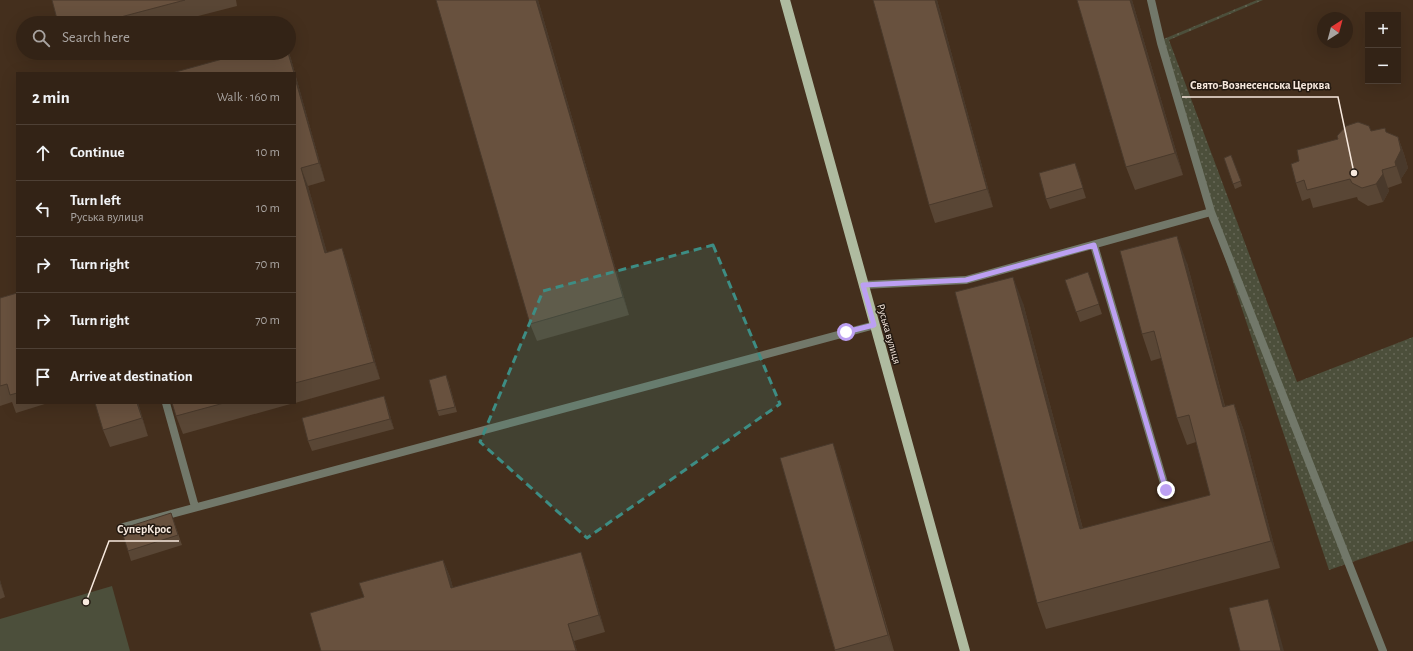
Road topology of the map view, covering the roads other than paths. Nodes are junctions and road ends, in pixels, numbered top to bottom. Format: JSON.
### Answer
{"nodes":[{"id":1,"x":785,"y":0,"type":"edge"},
{"id":2,"x":1151,"y":0,"type":"edge"},
{"id":3,"x":1211,"y":212,"type":"junction"},
{"id":4,"x":1094,"y":245,"type":"junction"},
{"id":5,"x":863,"y":285,"type":"junction"},
{"id":6,"x":874,"y":325,"type":"junction"},
{"id":7,"x":166,"y":404,"type":"edge"},
{"id":8,"x":1166,"y":490,"type":"dead end"},
{"id":9,"x":195,"y":507,"type":"junction"},
{"id":10,"x":123,"y":527,"type":"edge"},
{"id":11,"x":965,"y":651,"type":"edge"},
{"id":12,"x":1383,"y":651,"type":"edge"}],
"edges":[{"from":1,"to":5,"type":"main road","name":"Руська вулиця"},
{"from":2,"to":3,"type":"street"},
{"from":3,"to":4,"type":"street"},
{"from":3,"to":12,"type":"street"},
{"from":4,"to":5,"type":"street"},
{"from":4,"to":8,"type":"street"},
{"from":5,"to":6,"type":"main road","name":"Руська вулиця"},
{"from":6,"to":9,"type":"street"},
{"from":6,"to":11,"type":"main road","name":"Руська вулиця"},
{"from":7,"to":9,"type":"street"},
{"from":9,"to":10,"type":"street"}]}
